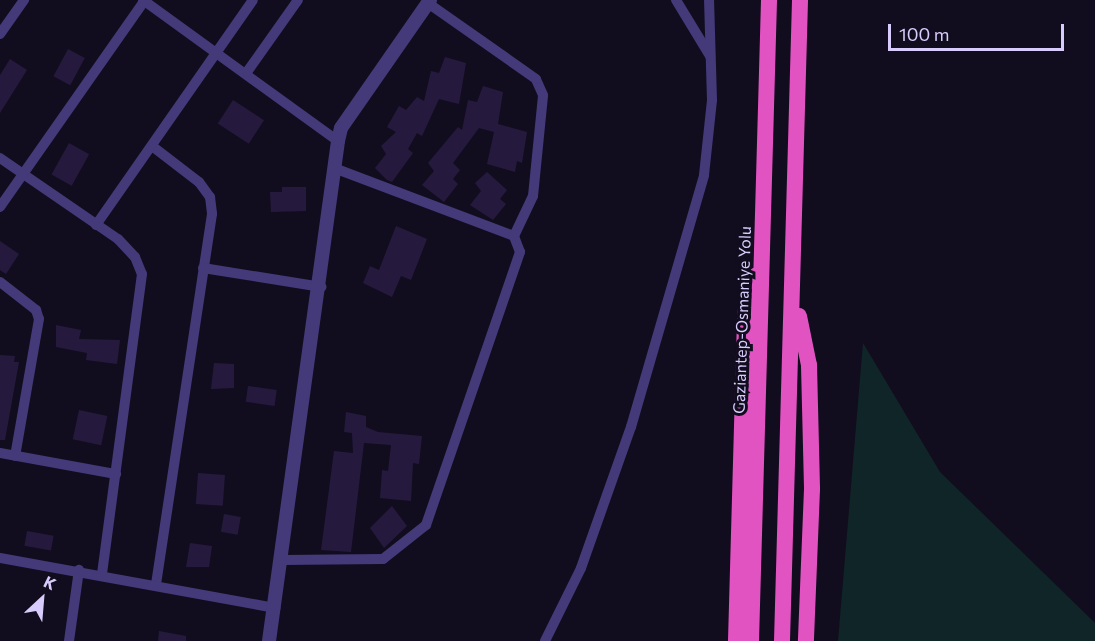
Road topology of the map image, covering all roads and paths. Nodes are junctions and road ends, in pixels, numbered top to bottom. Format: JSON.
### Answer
{"nodes":[{"id":1,"x":24,"y":0,"type":"edge"},
{"id":2,"x":253,"y":0,"type":"edge"},
{"id":3,"x":298,"y":0,"type":"edge"},
{"id":4,"x":676,"y":0,"type":"edge"},
{"id":5,"x":709,"y":0,"type":"edge"},
{"id":6,"x":769,"y":0,"type":"edge"},
{"id":7,"x":800,"y":0,"type":"edge"},
{"id":8,"x":143,"y":1,"type":"edge"},
{"id":9,"x":429,"y":2,"type":"edge"},
{"id":10,"x":0,"y":34,"type":"edge"},
{"id":11,"x":218,"y":52,"type":"junction"},
{"id":12,"x":711,"y":58,"type":"junction"},
{"id":13,"x":247,"y":72,"type":"junction"},
{"id":14,"x":338,"y":141,"type":"junction"},
{"id":15,"x":152,"y":146,"type":"junction"},
{"id":16,"x":0,"y":158,"type":"edge"},
{"id":17,"x":334,"y":168,"type":"junction"},
{"id":18,"x":22,"y":174,"type":"junction"},
{"id":19,"x":0,"y":207,"type":"edge"},
{"id":20,"x":96,"y":225,"type":"junction"},
{"id":21,"x":514,"y":236,"type":"junction"},
{"id":22,"x":762,"y":255,"type":"junction"},
{"id":23,"x":203,"y":267,"type":"junction"},
{"id":24,"x":0,"y":282,"type":"edge"},
{"id":25,"x":321,"y":287,"type":"junction"},
{"id":26,"x":793,"y":288,"type":"junction"},
{"id":27,"x":0,"y":453,"type":"edge"},
{"id":28,"x":15,"y":456,"type":"junction"},
{"id":29,"x":116,"y":474,"type":"junction"},
{"id":30,"x":0,"y":558,"type":"edge"},
{"id":31,"x":283,"y":560,"type":"junction"},
{"id":32,"x":79,"y":570,"type":"junction"},
{"id":33,"x":102,"y":574,"type":"junction"},
{"id":34,"x":156,"y":584,"type":"junction"},
{"id":35,"x":275,"y":608,"type":"junction"},
{"id":36,"x":69,"y":641,"type":"edge"},
{"id":37,"x":269,"y":641,"type":"edge"},
{"id":38,"x":545,"y":641,"type":"edge"},
{"id":39,"x":736,"y":641,"type":"edge"},
{"id":40,"x":751,"y":641,"type":"edge"},
{"id":41,"x":783,"y":641,"type":"edge"},
{"id":42,"x":806,"y":641,"type":"edge"}],
"edges":[{"from":1,"to":10,"type":"street"},
{"from":2,"to":11,"type":"street"},
{"from":3,"to":13,"type":"street"},
{"from":4,"to":12,"type":"street"},
{"from":5,"to":12,"type":"street"},
{"from":6,"to":22,"type":"highway","name":"Gaziantep-Osmaniye Yolu"},
{"from":7,"to":26,"type":"highway"},
{"from":8,"to":11,"type":"street"},
{"from":8,"to":18,"type":"street"},
{"from":9,"to":14,"type":"street"},
{"from":9,"to":21,"type":"street"},
{"from":11,"to":13,"type":"street"},
{"from":11,"to":15,"type":"street"},
{"from":12,"to":38,"type":"street"},
{"from":13,"to":14,"type":"street"},
{"from":14,"to":17,"type":"street"},
{"from":15,"to":20,"type":"street"},
{"from":15,"to":23,"type":"street"},
{"from":16,"to":18,"type":"street"},
{"from":17,"to":21,"type":"street"},
{"from":17,"to":25,"type":"street"},
{"from":18,"to":19,"type":"street"},
{"from":18,"to":20,"type":"street"},
{"from":20,"to":29,"type":"street"},
{"from":21,"to":31,"type":"street"},
{"from":22,"to":39,"type":"highway"},
{"from":22,"to":40,"type":"highway","name":"Gaziantep-Osmaniye Yolu"},
{"from":23,"to":25,"type":"street"},
{"from":23,"to":34,"type":"street"},
{"from":24,"to":28,"type":"street"},
{"from":25,"to":31,"type":"street"},
{"from":26,"to":41,"type":"highway"},
{"from":26,"to":42,"type":"highway"},
{"from":27,"to":28,"type":"street"},
{"from":28,"to":29,"type":"street"},
{"from":29,"to":33,"type":"street"},
{"from":30,"to":32,"type":"street"},
{"from":31,"to":35,"type":"street"},
{"from":32,"to":33,"type":"street"},
{"from":32,"to":36,"type":"street"},
{"from":33,"to":34,"type":"street"},
{"from":34,"to":35,"type":"street"},
{"from":35,"to":37,"type":"street"}]}
